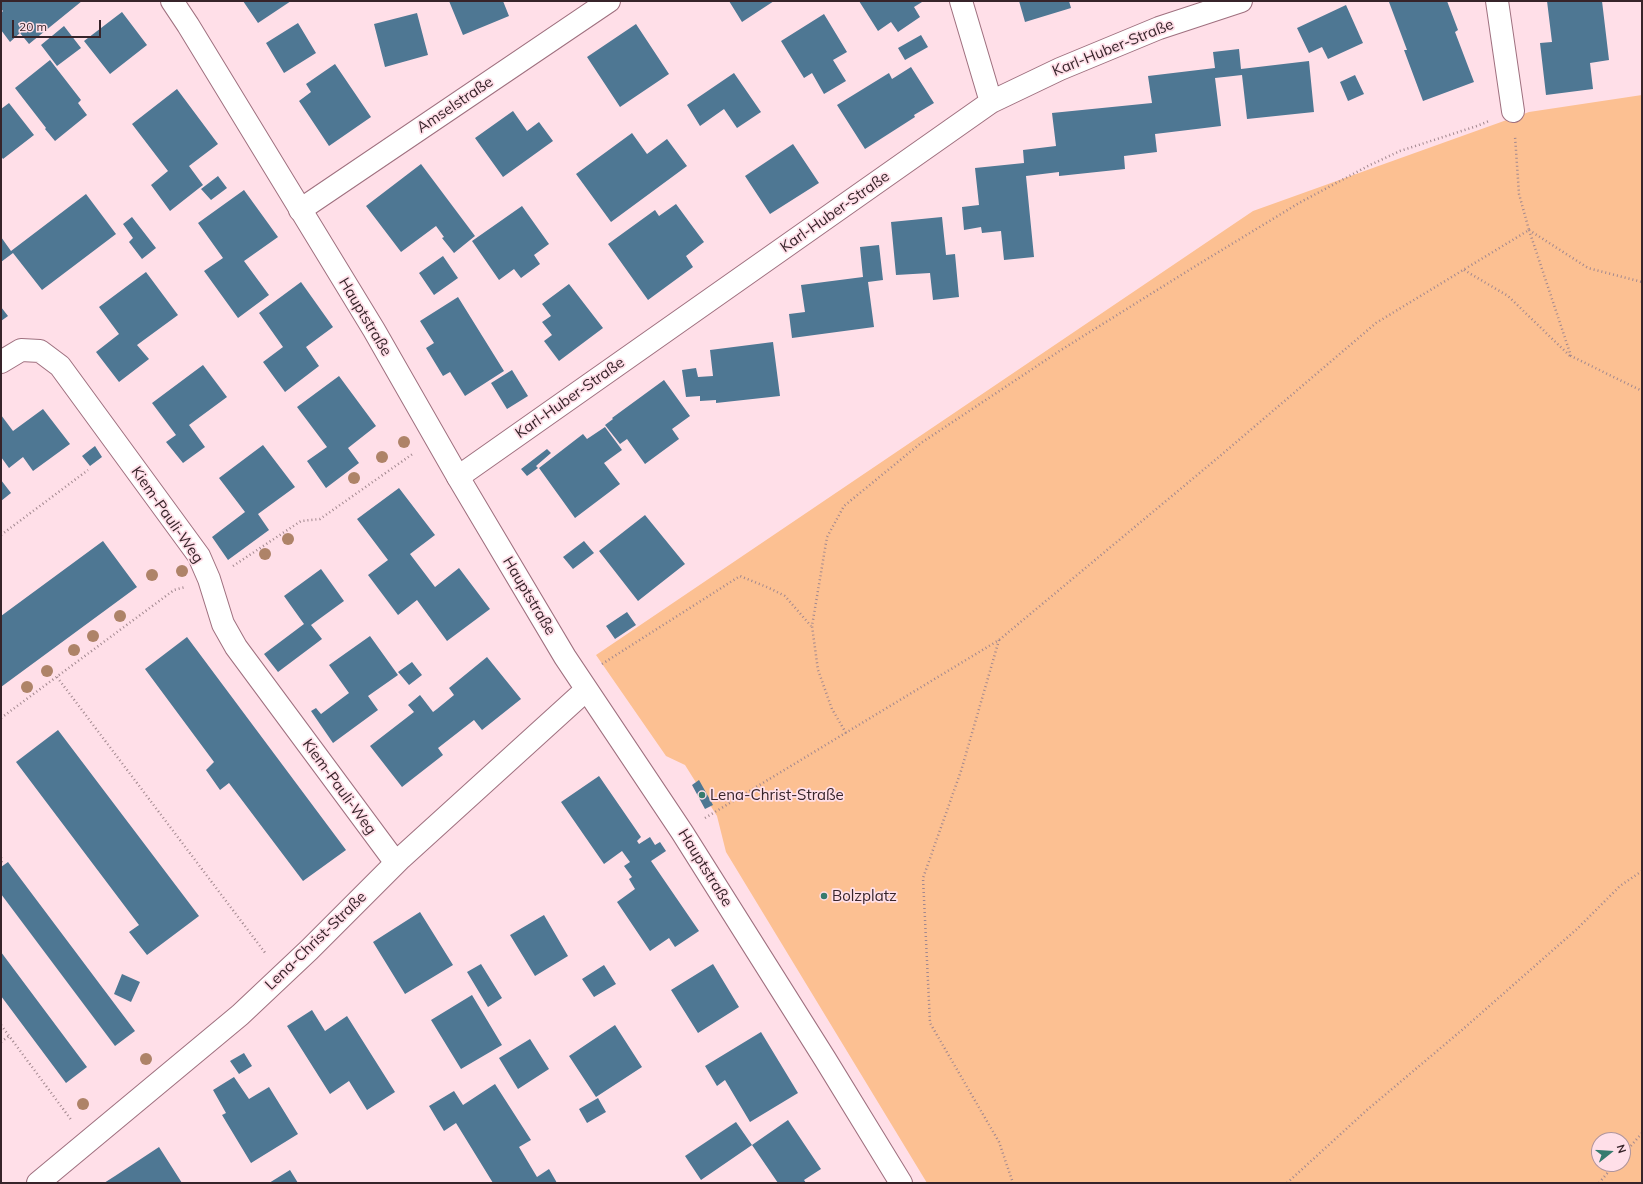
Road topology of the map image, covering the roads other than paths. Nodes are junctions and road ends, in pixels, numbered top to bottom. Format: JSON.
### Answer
{"nodes":[{"id":1,"x":172,"y":1,"type":"edge"},
{"id":2,"x":609,"y":1,"type":"edge"},
{"id":3,"x":961,"y":1,"type":"edge"},
{"id":4,"x":1240,"y":1,"type":"edge"},
{"id":5,"x":1497,"y":1,"type":"edge"},
{"id":6,"x":990,"y":102,"type":"junction"},
{"id":7,"x":1513,"y":111,"type":"road end"},
{"id":8,"x":300,"y":210,"type":"junction"},
{"id":9,"x":1,"y":362,"type":"edge"},
{"id":10,"x":458,"y":477,"type":"junction"},
{"id":11,"x":583,"y":684,"type":"junction"},
{"id":12,"x":396,"y":863,"type":"junction"},
{"id":13,"x":38,"y":1183,"type":"edge"},
{"id":14,"x":901,"y":1183,"type":"edge"}],
"edges":[{"from":1,"to":8,"type":"street","name":"Hauptstraße"},
{"from":2,"to":8,"type":"street","name":"Amselstraße"},
{"from":3,"to":6,"type":"street"},
{"from":4,"to":6,"type":"street","name":"Karl-Huber-Straße"},
{"from":5,"to":7,"type":"street"},
{"from":6,"to":10,"type":"street","name":"Karl-Huber-Straße"},
{"from":8,"to":10,"type":"street","name":"Hauptstraße"},
{"from":9,"to":12,"type":"street","name":"Kiem-Pauli-Weg"},
{"from":10,"to":11,"type":"street","name":"Hauptstraße"},
{"from":11,"to":12,"type":"street","name":"Lena-Christ-Straße"},
{"from":11,"to":14,"type":"street","name":"Hauptstraße"},
{"from":12,"to":13,"type":"street","name":"Lena-Christ-Straße"}]}
